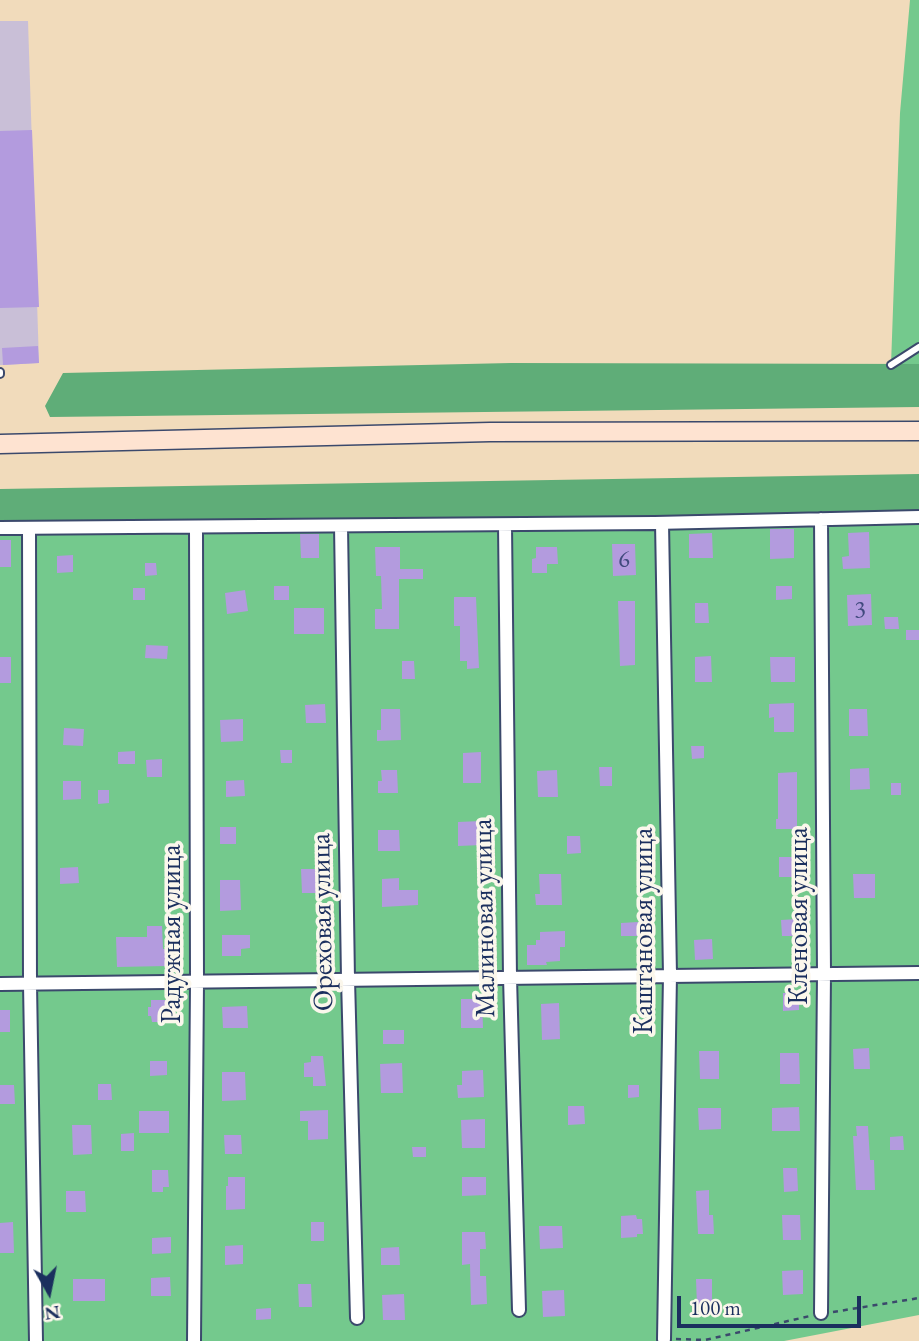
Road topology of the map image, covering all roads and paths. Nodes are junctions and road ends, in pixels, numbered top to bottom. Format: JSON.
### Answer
{"nodes":[{"id":1,"x":919,"y":347,"type":"edge"},
{"id":2,"x":891,"y":365,"type":"dead end"},
{"id":3,"x":919,"y":431,"type":"edge"},
{"id":4,"x":0,"y":444,"type":"edge"},
{"id":5,"x":919,"y":517,"type":"edge"},
{"id":6,"x":821,"y":519,"type":"junction"},
{"id":7,"x":662,"y":523,"type":"junction"},
{"id":8,"x":505,"y":525,"type":"junction"},
{"id":9,"x":341,"y":526,"type":"junction"},
{"id":10,"x":196,"y":527,"type":"junction"},
{"id":11,"x":0,"y":528,"type":"edge"},
{"id":12,"x":29,"y":528,"type":"junction"},
{"id":13,"x":919,"y":972,"type":"edge"},
{"id":14,"x":824,"y":974,"type":"junction"},
{"id":15,"x":670,"y":975,"type":"junction"},
{"id":16,"x":510,"y":977,"type":"junction"},
{"id":17,"x":348,"y":979,"type":"junction"},
{"id":18,"x":197,"y":983,"type":"junction"},
{"id":19,"x":0,"y":984,"type":"edge"},
{"id":20,"x":30,"y":984,"type":"junction"},
{"id":21,"x":919,"y":1298,"type":"edge"},
{"id":22,"x":519,"y":1310,"type":"dead end"},
{"id":23,"x":821,"y":1314,"type":"junction"},
{"id":24,"x":356,"y":1318,"type":"dead end"},
{"id":25,"x":664,"y":1339,"type":"joint"},
{"id":26,"x":36,"y":1341,"type":"edge"},
{"id":27,"x":194,"y":1341,"type":"edge"}],
"edges":[{"from":1,"to":2,"type":"lane"},
{"from":3,"to":4,"type":"street"},
{"from":5,"to":6,"type":"street"},
{"from":6,"to":7,"type":"street"},
{"from":6,"to":14,"type":"street","name":"Кленовая улица"},
{"from":7,"to":8,"type":"street"},
{"from":7,"to":15,"type":"street","name":"Каштановая улица"},
{"from":8,"to":9,"type":"street"},
{"from":8,"to":16,"type":"street","name":"Малиновая улица"},
{"from":9,"to":10,"type":"street"},
{"from":9,"to":17,"type":"street","name":"Ореховая улица"},
{"from":10,"to":12,"type":"street"},
{"from":10,"to":18,"type":"street","name":"Радужная улица"},
{"from":11,"to":12,"type":"street"},
{"from":12,"to":20,"type":"street"},
{"from":13,"to":14,"type":"street"},
{"from":14,"to":15,"type":"street"},
{"from":14,"to":23,"type":"street","name":"Кленовая улица"},
{"from":15,"to":16,"type":"street"},
{"from":15,"to":25,"type":"street","name":"Каштановая улица"},
{"from":16,"to":17,"type":"street"},
{"from":16,"to":22,"type":"street","name":"Малиновая улица"},
{"from":17,"to":18,"type":"street"},
{"from":17,"to":24,"type":"street","name":"Ореховая улица"},
{"from":18,"to":20,"type":"street"},
{"from":18,"to":27,"type":"street","name":"Радужная улица"},
{"from":19,"to":20,"type":"street"},
{"from":20,"to":26,"type":"street"},
{"from":21,"to":23,"type":"path"},
{"from":23,"to":25,"type":"path"}]}
